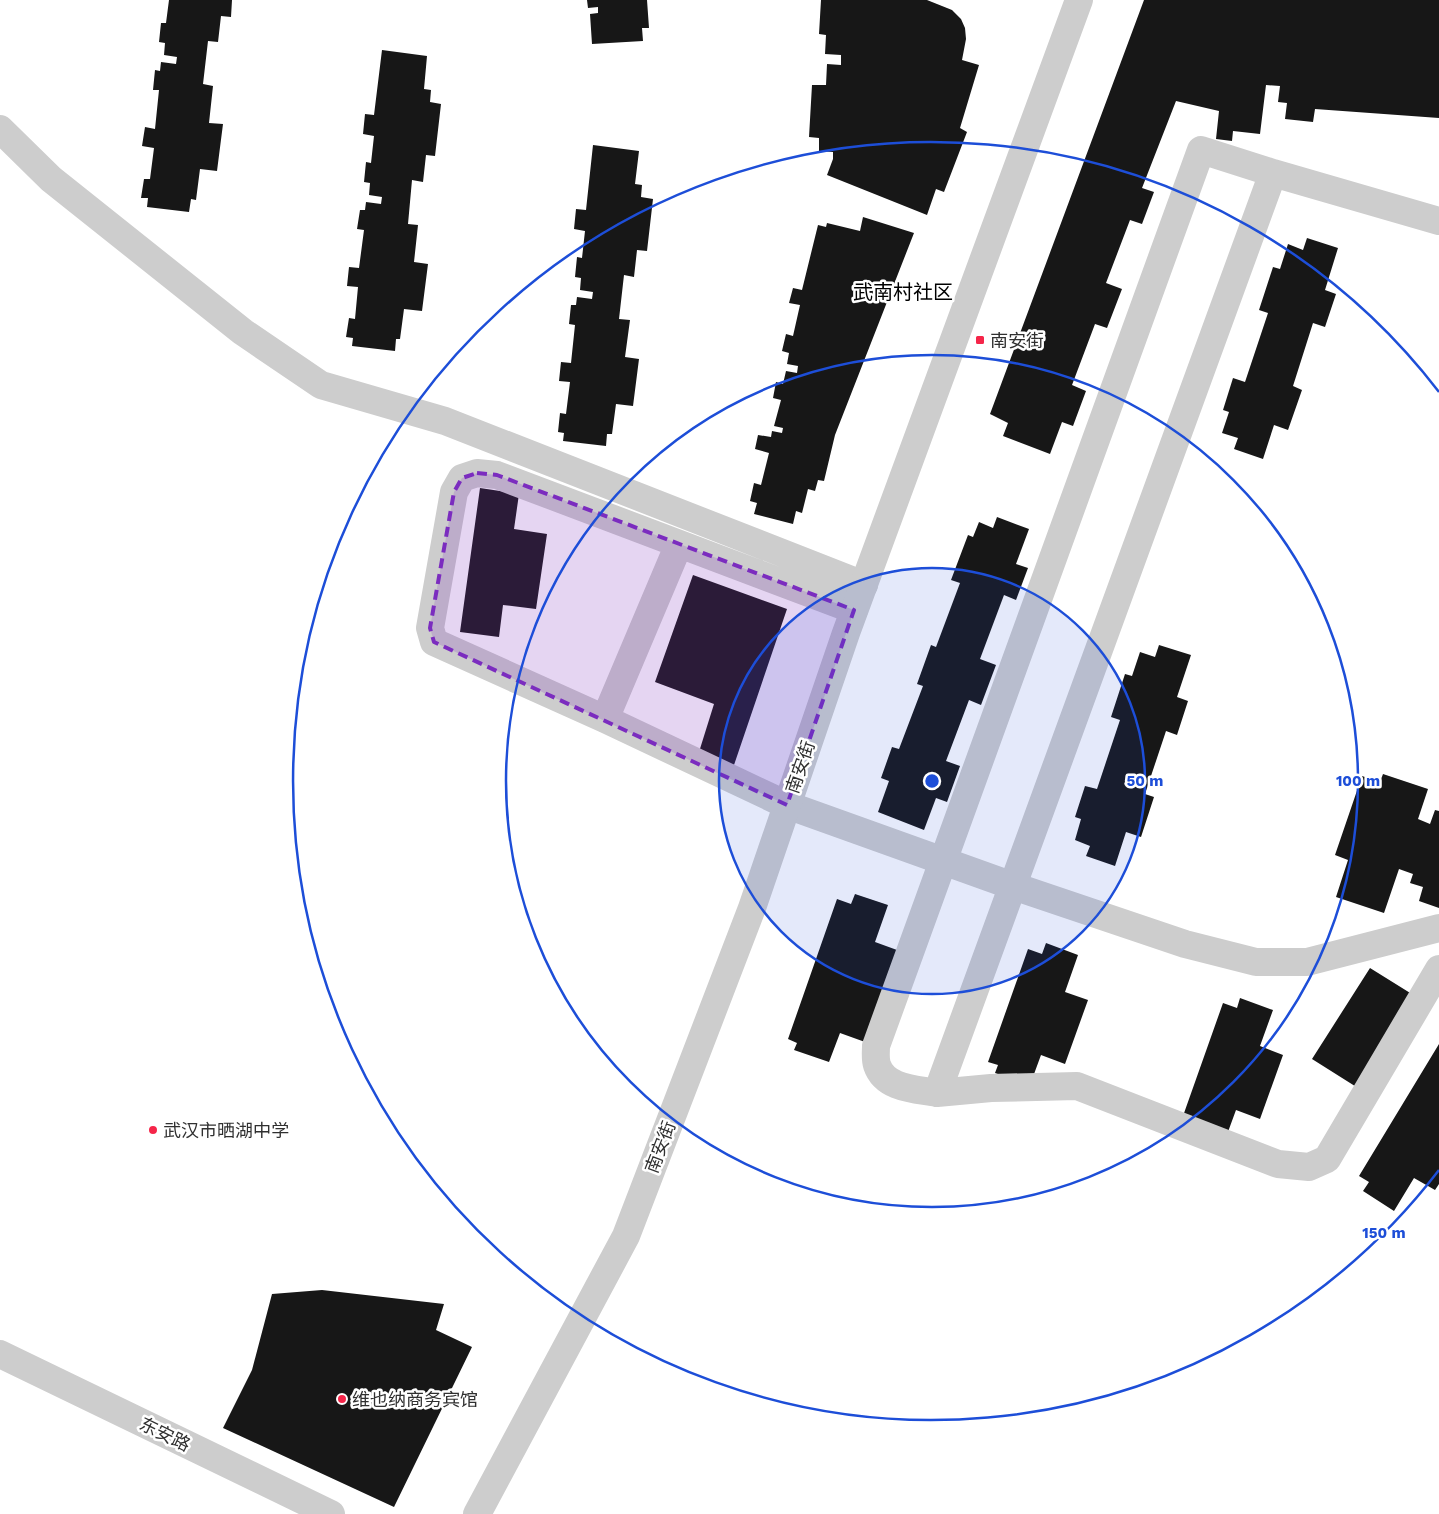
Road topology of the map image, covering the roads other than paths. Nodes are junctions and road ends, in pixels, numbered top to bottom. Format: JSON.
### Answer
{"nodes":[{"id":1,"x":1079,"y":0,"type":"edge"},
{"id":2,"x":0,"y":129,"type":"edge"},
{"id":3,"x":1273,"y":173,"type":"junction"},
{"id":4,"x":1439,"y":221,"type":"edge"},
{"id":5,"x":679,"y":544,"type":"junction"},
{"id":6,"x":859,"y":598,"type":"junction"},
{"id":7,"x":605,"y":719,"type":"junction"},
{"id":8,"x":787,"y":805,"type":"junction"},
{"id":9,"x":942,"y":861,"type":"junction"},
{"id":10,"x":1013,"y":886,"type":"junction"},
{"id":11,"x":1439,"y":928,"type":"edge"},
{"id":12,"x":1439,"y":969,"type":"edge"},
{"id":13,"x":937,"y":1093,"type":"junction"},
{"id":14,"x":0,"y":1354,"type":"edge"},
{"id":15,"x":331,"y":1514,"type":"edge"},
{"id":16,"x":477,"y":1514,"type":"edge"}],
"edges":[{"from":1,"to":6,"type":"street","name":"南安街"},
{"from":2,"to":6,"type":"street"},
{"from":3,"to":4,"type":"street"},
{"from":3,"to":9,"type":"street"},
{"from":3,"to":10,"type":"street"},
{"from":5,"to":6,"type":"street"},
{"from":5,"to":7,"type":"street"},
{"from":5,"to":7,"type":"street"},
{"from":6,"to":8,"type":"street","name":"南安街"},
{"from":7,"to":8,"type":"street"},
{"from":8,"to":9,"type":"street"},
{"from":8,"to":16,"type":"street","name":"南安街"},
{"from":9,"to":10,"type":"street"},
{"from":9,"to":13,"type":"street"},
{"from":10,"to":11,"type":"street"},
{"from":10,"to":13,"type":"street"},
{"from":12,"to":13,"type":"street"},
{"from":14,"to":15,"type":"street","name":"东安路"}]}
